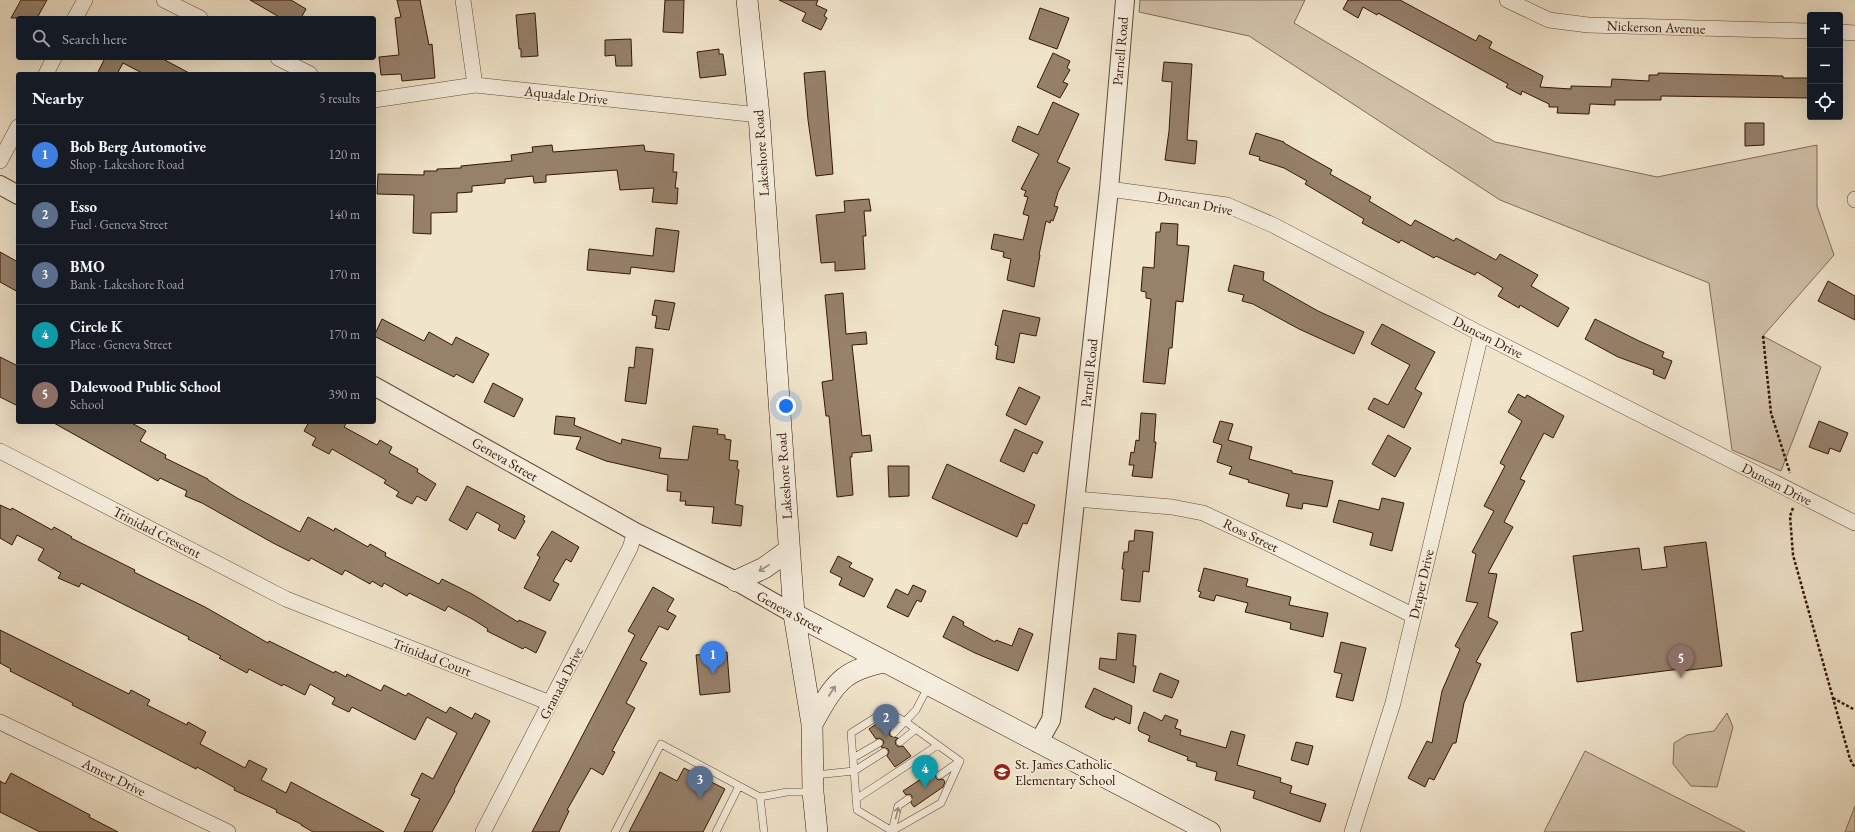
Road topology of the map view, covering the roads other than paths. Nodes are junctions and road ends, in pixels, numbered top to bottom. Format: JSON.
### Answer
{"nodes":[{"id":1,"x":85,"y":0,"type":"edge"},
{"id":2,"x":164,"y":0,"type":"edge"},
{"id":3,"x":463,"y":0,"type":"edge"},
{"id":4,"x":747,"y":0,"type":"edge"},
{"id":5,"x":1125,"y":0,"type":"edge"},
{"id":6,"x":1507,"y":0,"type":"edge"},
{"id":7,"x":76,"y":16,"type":"edge"},
{"id":8,"x":196,"y":16,"type":"edge"},
{"id":9,"x":1807,"y":31,"type":"edge"},
{"id":10,"x":1843,"y":32,"type":"edge"},
{"id":11,"x":1855,"y":32,"type":"edge"},
{"id":12,"x":53,"y":60,"type":"edge"},
{"id":13,"x":282,"y":60,"type":"edge"},
{"id":14,"x":47,"y":72,"type":"edge"},
{"id":15,"x":306,"y":72,"type":"edge"},
{"id":16,"x":475,"y":85,"type":"junction"},
{"id":17,"x":376,"y":100,"type":"edge"},
{"id":18,"x":759,"y":115,"type":"junction"},
{"id":19,"x":16,"y":131,"type":"edge"},
{"id":20,"x":0,"y":161,"type":"edge"},
{"id":21,"x":0,"y":185,"type":"edge"},
{"id":22,"x":1109,"y":189,"type":"junction"},
{"id":23,"x":16,"y":194,"type":"edge"},
{"id":24,"x":1481,"y":334,"type":"junction"},
{"id":25,"x":376,"y":387,"type":"edge"},
{"id":26,"x":0,"y":451,"type":"edge"},
{"id":27,"x":1076,"y":500,"type":"junction"},
{"id":28,"x":1855,"y":523,"type":"edge"},
{"id":29,"x":635,"y":532,"type":"junction"},
{"id":30,"x":789,"y":550,"type":"junction"},
{"id":31,"x":736,"y":581,"type":"junction"},
{"id":32,"x":314,"y":610,"type":"joint"},
{"id":33,"x":794,"y":614,"type":"junction"},
{"id":34,"x":1414,"y":616,"type":"junction"},
{"id":35,"x":885,"y":662,"type":"junction"},
{"id":36,"x":929,"y":685,"type":"junction"},
{"id":37,"x":550,"y":703,"type":"junction"},
{"id":38,"x":0,"y":722,"type":"edge"},
{"id":39,"x":906,"y":722,"type":"junction"},
{"id":40,"x":812,"y":724,"type":"junction"},
{"id":41,"x":916,"y":729,"type":"junction"},
{"id":42,"x":894,"y":733,"type":"dead end"},
{"id":43,"x":900,"y":742,"type":"dead end"},
{"id":44,"x":879,"y":743,"type":"dead end"},
{"id":45,"x":1038,"y":743,"type":"junction"},
{"id":46,"x":938,"y":745,"type":"junction"},
{"id":47,"x":884,"y":752,"type":"dead end"},
{"id":48,"x":853,"y":758,"type":"junction"},
{"id":49,"x":960,"y":761,"type":"junction"},
{"id":50,"x":854,"y":770,"type":"junction"},
{"id":51,"x":940,"y":775,"type":"dead end"},
{"id":52,"x":813,"y":784,"type":"junction"},
{"id":53,"x":739,"y":786,"type":"junction"},
{"id":54,"x":760,"y":797,"type":"junction"},
{"id":55,"x":856,"y":799,"type":"junction"},
{"id":56,"x":908,"y":799,"type":"dead end"},
{"id":57,"x":892,"y":831,"type":"edge"},
{"id":58,"x":228,"y":832,"type":"edge"},
{"id":59,"x":483,"y":832,"type":"edge"},
{"id":60,"x":615,"y":832,"type":"edge"},
{"id":61,"x":716,"y":832,"type":"edge"},
{"id":62,"x":764,"y":832,"type":"edge"},
{"id":63,"x":817,"y":832,"type":"edge"},
{"id":64,"x":1210,"y":832,"type":"edge"},
{"id":65,"x":1352,"y":832,"type":"edge"}],
"edges":[{"from":1,"to":7,"type":"street"},
{"from":2,"to":8,"type":"street"},
{"from":3,"to":16,"type":"street"},
{"from":4,"to":18,"type":"main road","name":"Lakeshore Road"},
{"from":5,"to":22,"type":"street","name":"Parnell Road"},
{"from":6,"to":9,"type":"street","name":"Nickerson Avenue"},
{"from":10,"to":11,"type":"street"},
{"from":12,"to":14,"type":"street"},
{"from":13,"to":15,"type":"street"},
{"from":16,"to":17,"type":"street","name":"Aquadale Drive"},
{"from":16,"to":18,"type":"street","name":"Aquadale Drive"},
{"from":18,"to":30,"type":"main road","name":"Lakeshore Road"},
{"from":19,"to":20,"type":"street"},
{"from":21,"to":23,"type":"street"},
{"from":22,"to":24,"type":"street","name":"Duncan Drive"},
{"from":22,"to":27,"type":"street","name":"Parnell Road"},
{"from":24,"to":28,"type":"street","name":"Duncan Drive"},
{"from":24,"to":34,"type":"street","name":"Draper Drive"},
{"from":25,"to":29,"type":"street","name":"Geneva Street"},
{"from":26,"to":32,"type":"street","name":"Trinidad Crescent"},
{"from":27,"to":34,"type":"street","name":"Ross Street"},
{"from":27,"to":45,"type":"street","name":"Parnell Road"},
{"from":29,"to":31,"type":"street","name":"Geneva Street"},
{"from":29,"to":37,"type":"street","name":"Granada Drive"},
{"from":30,"to":31,"type":"main road","one_way":true},
{"from":30,"to":33,"type":"main road","name":"Lakeshore Road"},
{"from":31,"to":33,"type":"street","name":"Geneva Street"},
{"from":32,"to":37,"type":"street","name":"Trinidad Court"},
{"from":33,"to":35,"type":"main road","name":"Geneva Street"},
{"from":33,"to":40,"type":"main road","name":"Lakeshore Road"},
{"from":34,"to":65,"type":"street","name":"Draper Drive"},
{"from":35,"to":36,"type":"main road","name":"Geneva Street"},
{"from":40,"to":35,"type":"main road","one_way":true},
{"from":36,"to":39,"type":"lane"},
{"from":36,"to":45,"type":"main road","name":"Geneva Street"},
{"from":37,"to":59,"type":"street","name":"Granada Drive"},
{"from":38,"to":58,"type":"street","name":"Ameer Drive"},
{"from":39,"to":41,"type":"lane"},
{"from":39,"to":42,"type":"lane"},
{"from":39,"to":48,"type":"lane"},
{"from":40,"to":52,"type":"main road","name":"Lakeshore Road"},
{"from":41,"to":43,"type":"lane"},
{"from":41,"to":46,"type":"lane"},
{"from":44,"to":48,"type":"lane"},
{"from":45,"to":64,"type":"main road","name":"Geneva Street"},
{"from":46,"to":49,"type":"lane"},
{"from":46,"to":55,"type":"lane"},
{"from":47,"to":50,"type":"lane"},
{"from":48,"to":50,"type":"lane"},
{"from":49,"to":51,"type":"lane"},
{"from":49,"to":57,"type":"lane"},
{"from":50,"to":52,"type":"lane"},
{"from":50,"to":55,"type":"lane"},
{"from":52,"to":54,"type":"lane"},
{"from":52,"to":63,"type":"main road","name":"Lakeshore Road"},
{"from":53,"to":54,"type":"lane"},
{"from":53,"to":60,"type":"lane"},
{"from":53,"to":61,"type":"lane"},
{"from":54,"to":62,"type":"lane"},
{"from":55,"to":57,"type":"lane"},
{"from":57,"to":56,"type":"lane","one_way":true}]}
